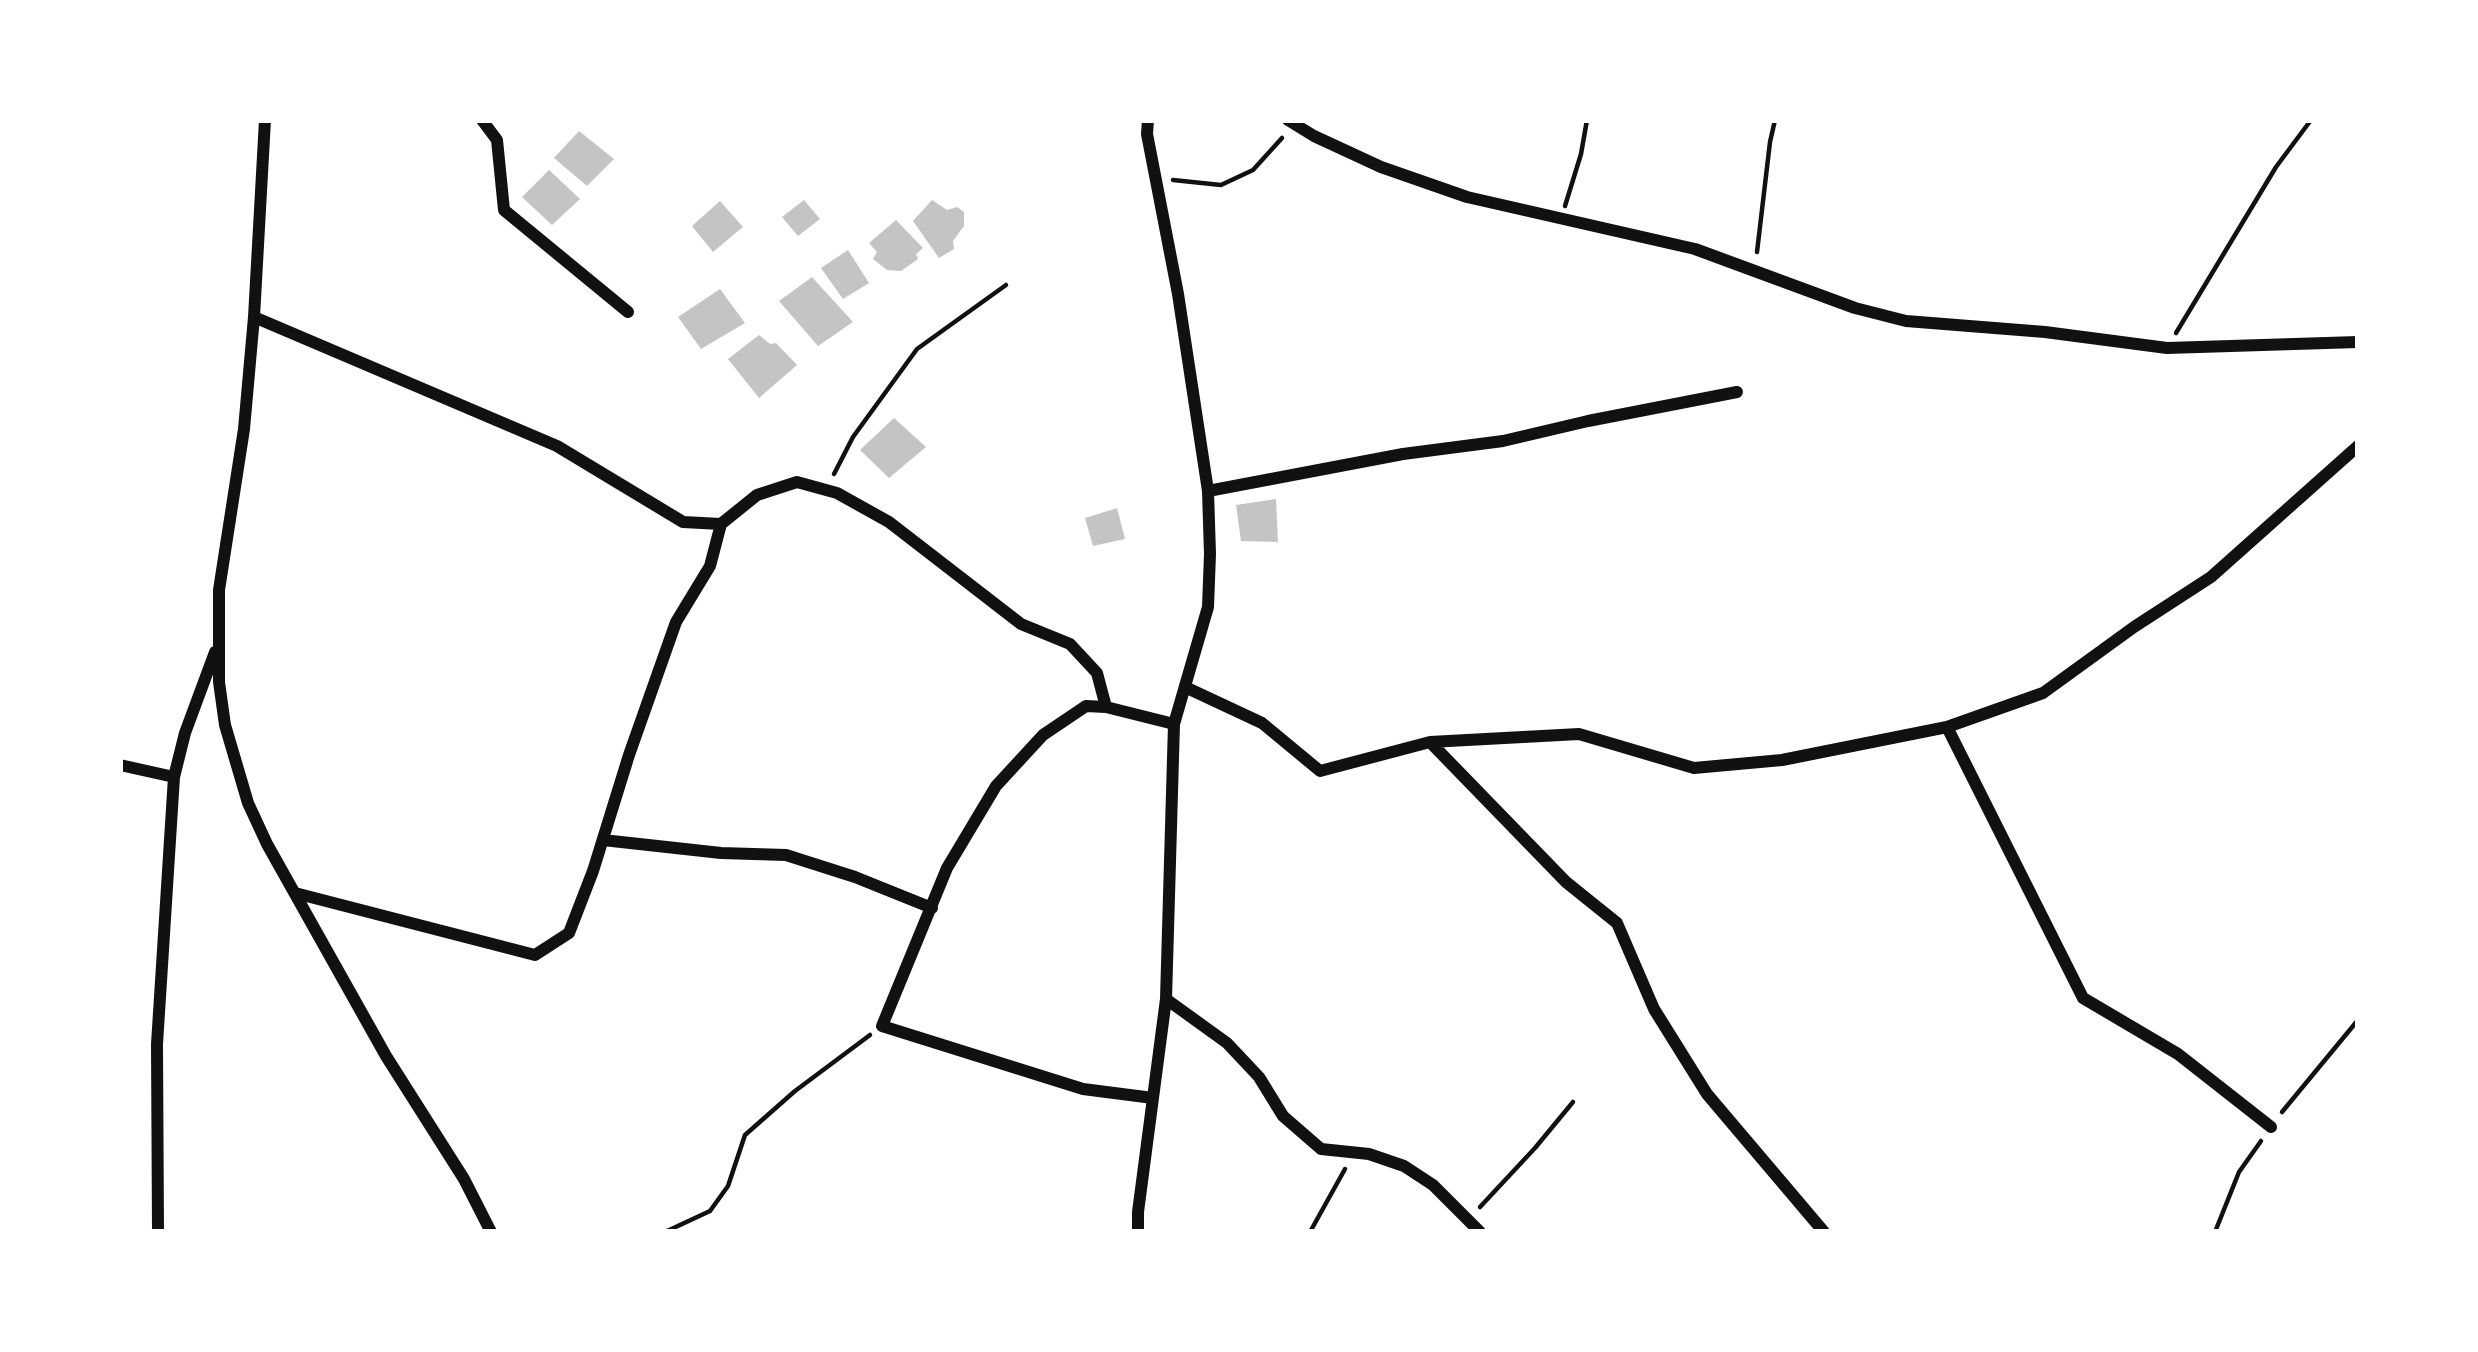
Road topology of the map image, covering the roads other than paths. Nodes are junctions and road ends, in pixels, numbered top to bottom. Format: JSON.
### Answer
{"nodes":[{"id":1,"x":265,"y":120,"type":"edge"},
{"id":2,"x":482,"y":120,"type":"edge"},
{"id":3,"x":1148,"y":120,"type":"edge"},
{"id":4,"x":1291,"y":122,"type":"edge"},
{"id":5,"x":628,"y":312,"type":"dead end"},
{"id":6,"x":254,"y":317,"type":"junction"},
{"id":7,"x":2358,"y":342,"type":"edge"},
{"id":8,"x":1738,"y":392,"type":"dead end"},
{"id":9,"x":2358,"y":446,"type":"edge"},
{"id":10,"x":1208,"y":491,"type":"junction"},
{"id":11,"x":721,"y":524,"type":"junction"},
{"id":12,"x":218,"y":644,"type":"junction"},
{"id":13,"x":1185,"y":687,"type":"junction"},
{"id":14,"x":1106,"y":706,"type":"junction"},
{"id":15,"x":1174,"y":724,"type":"junction"},
{"id":16,"x":1947,"y":727,"type":"junction"},
{"id":17,"x":1430,"y":742,"type":"junction"},
{"id":18,"x":120,"y":765,"type":"edge"},
{"id":19,"x":174,"y":777,"type":"junction"},
{"id":20,"x":603,"y":840,"type":"junction"},
{"id":21,"x":295,"y":893,"type":"junction"},
{"id":22,"x":932,"y":908,"type":"junction"},
{"id":23,"x":1166,"y":999,"type":"junction"},
{"id":24,"x":1153,"y":1097,"type":"junction"},
{"id":25,"x":2271,"y":1127,"type":"dead end"},
{"id":26,"x":158,"y":1232,"type":"edge"},
{"id":27,"x":491,"y":1232,"type":"edge"},
{"id":28,"x":1138,"y":1232,"type":"edge"},
{"id":29,"x":1480,"y":1232,"type":"edge"},
{"id":30,"x":1824,"y":1232,"type":"edge"}],
"edges":[{"from":1,"to":6,"type":"street"},
{"from":2,"to":5,"type":"street"},
{"from":3,"to":10,"type":"street"},
{"from":4,"to":7,"type":"street"},
{"from":6,"to":11,"type":"street"},
{"from":6,"to":12,"type":"street"},
{"from":8,"to":10,"type":"street"},
{"from":9,"to":16,"type":"street"},
{"from":10,"to":13,"type":"street"},
{"from":11,"to":14,"type":"street"},
{"from":11,"to":20,"type":"street"},
{"from":12,"to":19,"type":"street"},
{"from":12,"to":21,"type":"street"},
{"from":13,"to":15,"type":"street"},
{"from":13,"to":17,"type":"street"},
{"from":14,"to":15,"type":"street"},
{"from":14,"to":22,"type":"street"},
{"from":15,"to":23,"type":"street"},
{"from":16,"to":17,"type":"street"},
{"from":16,"to":25,"type":"street"},
{"from":17,"to":30,"type":"street"},
{"from":18,"to":19,"type":"street"},
{"from":19,"to":26,"type":"street"},
{"from":20,"to":21,"type":"street"},
{"from":20,"to":22,"type":"street"},
{"from":21,"to":27,"type":"street"},
{"from":22,"to":24,"type":"street"},
{"from":23,"to":24,"type":"street"},
{"from":23,"to":29,"type":"street"},
{"from":24,"to":28,"type":"street"}]}
